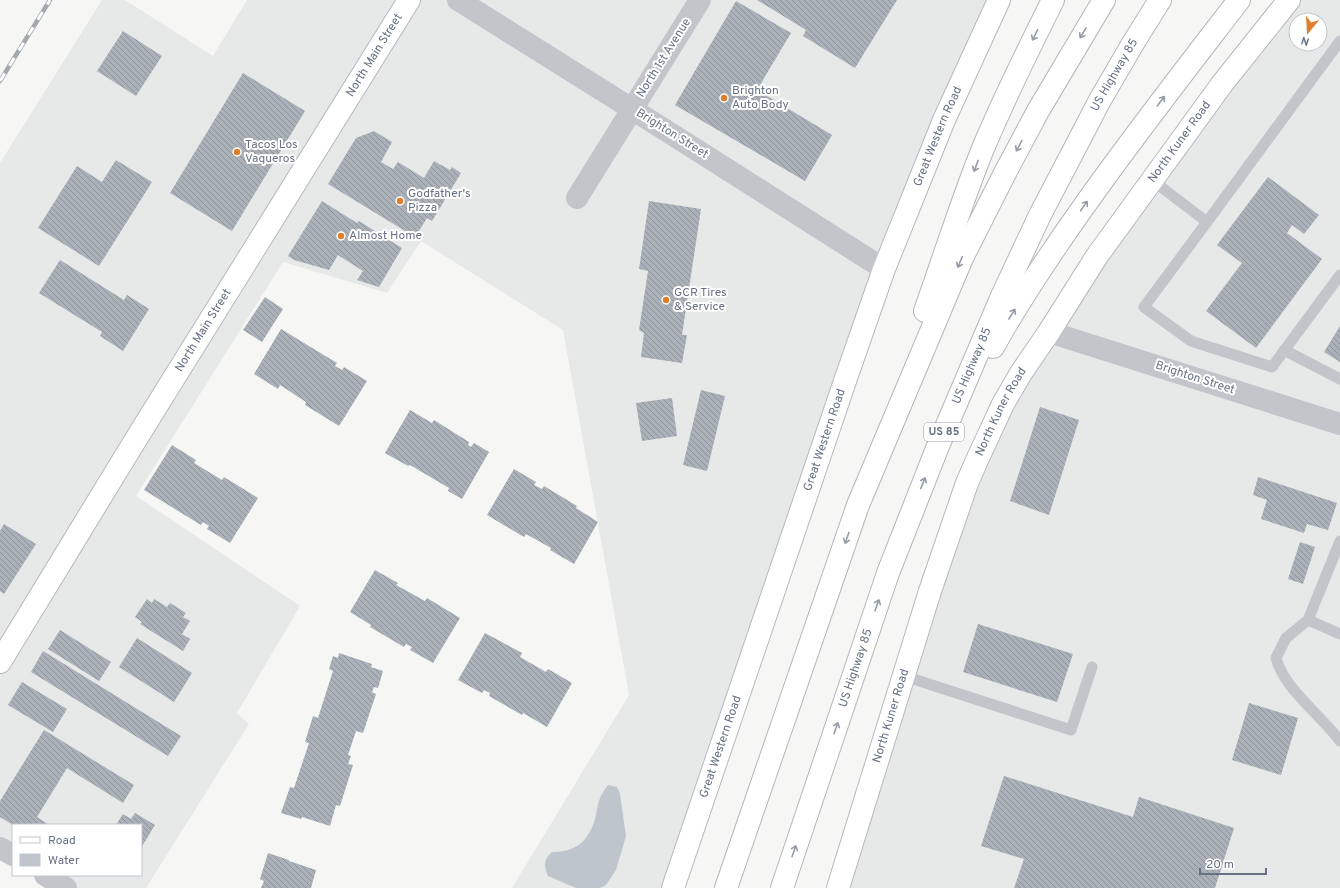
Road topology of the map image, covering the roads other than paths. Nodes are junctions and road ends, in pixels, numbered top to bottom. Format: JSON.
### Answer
{"nodes":[{"id":1,"x":409,"y":0,"type":"edge"},
{"id":2,"x":458,"y":0,"type":"edge"},
{"id":3,"x":700,"y":0,"type":"edge"},
{"id":4,"x":1000,"y":0,"type":"edge"},
{"id":5,"x":1053,"y":0,"type":"edge"},
{"id":6,"x":1104,"y":0,"type":"edge"},
{"id":7,"x":1160,"y":0,"type":"edge"},
{"id":8,"x":1239,"y":0,"type":"edge"},
{"id":9,"x":1289,"y":0,"type":"edge"},
{"id":10,"x":1340,"y":41,"type":"edge"},
{"id":11,"x":632,"y":109,"type":"junction"},
{"id":12,"x":1152,"y":180,"type":"junction"},
{"id":13,"x":577,"y":198,"type":"dead end"},
{"id":14,"x":1207,"y":222,"type":"junction"},
{"id":15,"x":884,"y":269,"type":"junction"},
{"id":16,"x":1340,"y":275,"type":"edge"},
{"id":17,"x":1049,"y":332,"type":"junction"},
{"id":18,"x":1284,"y":350,"type":"junction"},
{"id":19,"x":1340,"y":379,"type":"edge"},
{"id":20,"x":1340,"y":424,"type":"edge"},
{"id":21,"x":938,"y":446,"type":"junction"},
{"id":22,"x":858,"y":505,"type":"junction"},
{"id":23,"x":1340,"y":541,"type":"edge"},
{"id":24,"x":1308,"y":620,"type":"junction"},
{"id":25,"x":1340,"y":634,"type":"edge"},
{"id":26,"x":0,"y":662,"type":"edge"},
{"id":27,"x":1092,"y":667,"type":"dead end"},
{"id":28,"x":904,"y":676,"type":"junction"},
{"id":29,"x":1340,"y":741,"type":"edge"},
{"id":30,"x":0,"y":848,"type":"edge"},
{"id":31,"x":12,"y":855,"type":"edge"},
{"id":32,"x":47,"y":876,"type":"edge"},
{"id":33,"x":66,"y":888,"type":"edge"},
{"id":34,"x":673,"y":888,"type":"edge"},
{"id":35,"x":726,"y":888,"type":"edge"},
{"id":36,"x":782,"y":888,"type":"edge"},
{"id":37,"x":838,"y":888,"type":"edge"}],
"edges":[{"from":1,"to":26,"type":"main road","name":"North Main Street"},
{"from":2,"to":11,"type":"street","name":"Brighton Street"},
{"from":3,"to":11,"type":"street","name":"North 1st Avenue"},
{"from":4,"to":15,"type":"main road","name":"Great Western Road"},
{"from":5,"to":22,"type":"main road","one_way":true},
{"from":6,"to":22,"type":"main road","one_way":true},
{"from":7,"to":21,"type":"main road","name":"US Highway 85","number":"US 85"},
{"from":21,"to":8,"type":"main road","one_way":true},
{"from":9,"to":12,"type":"main road","name":"North Kuner Road"},
{"from":10,"to":14,"type":"lane"},
{"from":11,"to":13,"type":"street","name":"North 1st Avenue"},
{"from":11,"to":15,"type":"street","name":"Brighton Street"},
{"from":12,"to":14,"type":"lane"},
{"from":12,"to":17,"type":"main road","name":"North Kuner Road"},
{"from":14,"to":18,"type":"lane"},
{"from":15,"to":34,"type":"main road","name":"Great Western Road"},
{"from":16,"to":18,"type":"lane"},
{"from":17,"to":20,"type":"street","name":"Brighton Street"},
{"from":17,"to":28,"type":"main road","name":"North Kuner Road"},
{"from":18,"to":19,"type":"lane"},
{"from":36,"to":21,"type":"main road","name":"US Highway 85","number":"US 85","one_way":true},
{"from":22,"to":35,"type":"main road","one_way":true},
{"from":23,"to":24,"type":"lane"},
{"from":24,"to":25,"type":"lane"},
{"from":24,"to":29,"type":"lane"},
{"from":27,"to":28,"type":"lane"},
{"from":28,"to":37,"type":"main road","name":"North Kuner Road"},
{"from":30,"to":31,"type":"street"},
{"from":32,"to":33,"type":"street"}]}
